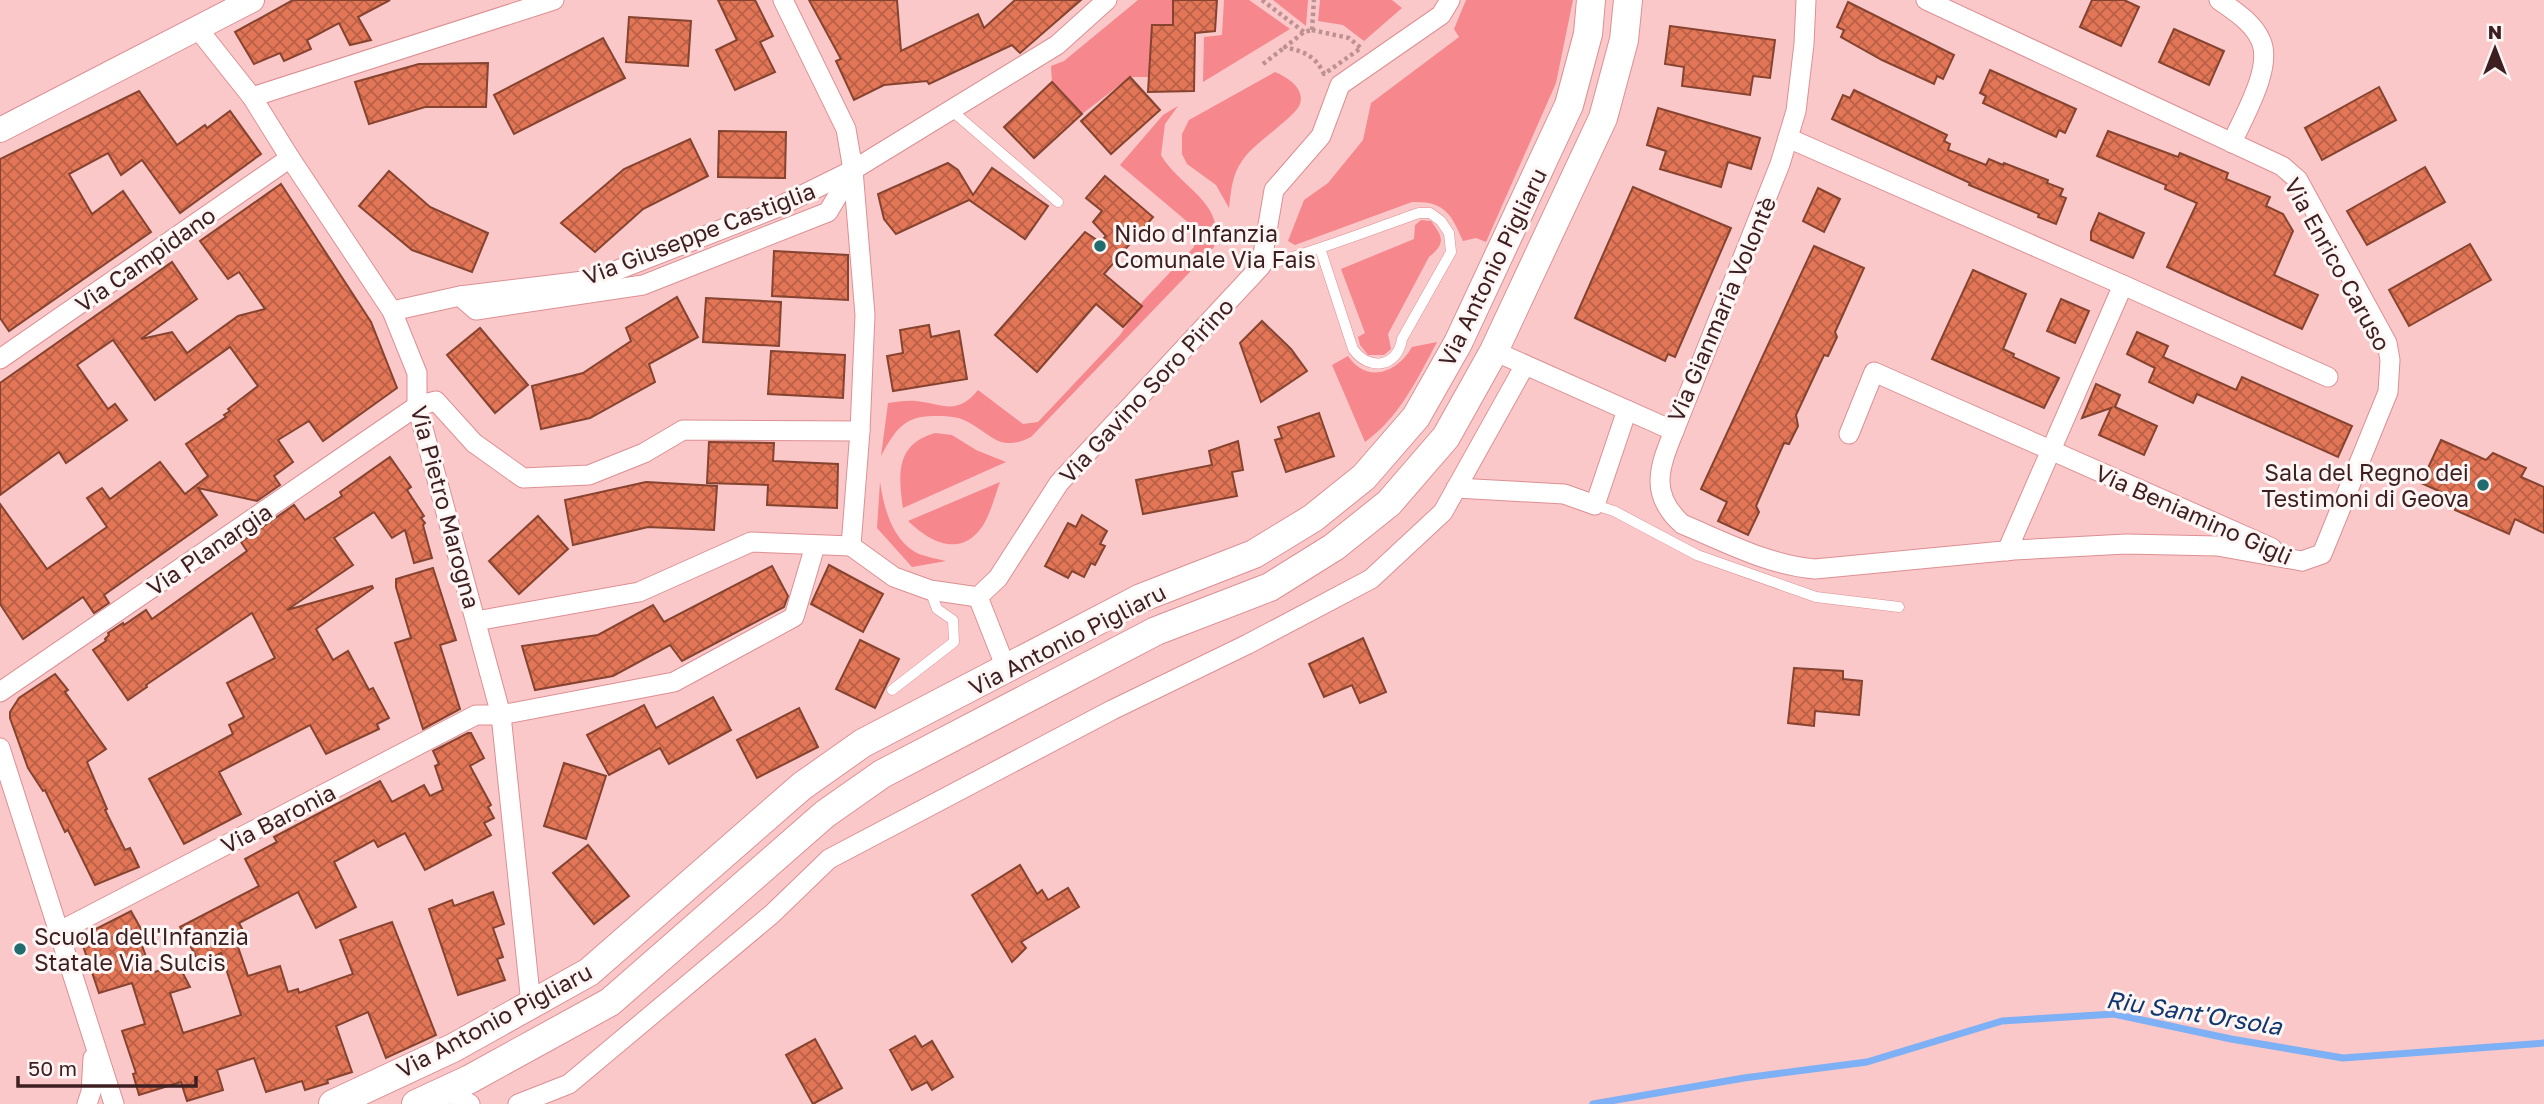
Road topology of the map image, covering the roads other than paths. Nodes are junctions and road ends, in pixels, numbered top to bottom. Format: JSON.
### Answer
{"nodes":[{"id":1,"x":252,"y":0,"type":"edge"},
{"id":2,"x":554,"y":0,"type":"edge"},
{"id":3,"x":783,"y":0,"type":"edge"},
{"id":4,"x":1107,"y":0,"type":"edge"},
{"id":5,"x":1450,"y":0,"type":"edge"},
{"id":6,"x":1591,"y":0,"type":"edge"},
{"id":7,"x":1628,"y":0,"type":"edge"},
{"id":8,"x":1806,"y":0,"type":"edge"},
{"id":9,"x":1926,"y":0,"type":"edge"},
{"id":10,"x":2219,"y":0,"type":"edge"},
{"id":11,"x":198,"y":29,"type":"junction"},
{"id":12,"x":252,"y":97,"type":"junction"},
{"id":13,"x":951,"y":110,"type":"junction"},
{"id":14,"x":0,"y":130,"type":"edge"},
{"id":15,"x":1788,"y":138,"type":"junction"},
{"id":16,"x":2232,"y":143,"type":"junction"},
{"id":17,"x":290,"y":158,"type":"junction"},
{"id":18,"x":853,"y":170,"type":"junction"},
{"id":19,"x":1058,"y":202,"type":"dead end"},
{"id":20,"x":1320,"y":248,"type":"junction"},
{"id":21,"x":1261,"y":266,"type":"junction"},
{"id":22,"x":2123,"y":285,"type":"junction"},
{"id":23,"x":460,"y":296,"type":"junction"},
{"id":24,"x":392,"y":311,"type":"junction"},
{"id":25,"x":1494,"y":351,"type":"junction"},
{"id":26,"x":0,"y":359,"type":"edge"},
{"id":27,"x":1525,"y":365,"type":"junction"},
{"id":28,"x":2328,"y":377,"type":"dead end"},
{"id":29,"x":418,"y":406,"type":"junction"},
{"id":30,"x":1627,"y":410,"type":"junction"},
{"id":31,"x":860,"y":431,"type":"junction"},
{"id":32,"x":1674,"y":431,"type":"junction"},
{"id":33,"x":1849,"y":434,"type":"dead end"},
{"id":34,"x":2050,"y":450,"type":"junction"},
{"id":35,"x":1456,"y":488,"type":"junction"},
{"id":36,"x":1595,"y":505,"type":"junction"},
{"id":37,"x":815,"y":546,"type":"junction"},
{"id":38,"x":850,"y":546,"type":"junction"},
{"id":39,"x":2007,"y":551,"type":"junction"},
{"id":40,"x":2302,"y":561,"type":"junction"},
{"id":41,"x":930,"y":590,"type":"junction"},
{"id":42,"x":978,"y":597,"type":"junction"},
{"id":43,"x":1899,"y":607,"type":"dead end"},
{"id":44,"x":476,"y":621,"type":"junction"},
{"id":45,"x":1006,"y":668,"type":"junction"},
{"id":46,"x":892,"y":691,"type":"dead end"},
{"id":47,"x":0,"y":692,"type":"edge"},
{"id":48,"x":501,"y":715,"type":"junction"},
{"id":49,"x":0,"y":748,"type":"edge"},
{"id":50,"x":58,"y":932,"type":"junction"},
{"id":51,"x":531,"y":1004,"type":"junction"},
{"id":52,"x":92,"y":1040,"type":"junction"},
{"id":53,"x":458,"y":1097,"type":"edge"},
{"id":54,"x":87,"y":1104,"type":"edge"},
{"id":55,"x":114,"y":1104,"type":"edge"},
{"id":56,"x":333,"y":1104,"type":"edge"},
{"id":57,"x":416,"y":1104,"type":"edge"},
{"id":58,"x":518,"y":1104,"type":"edge"}],
"edges":[{"from":1,"to":11,"type":"street"},
{"from":2,"to":12,"type":"street"},
{"from":3,"to":18,"type":"street"},
{"from":4,"to":13,"type":"street","name":"Via Giuseppe Castiglia"},
{"from":5,"to":21,"type":"street"},
{"from":6,"to":45,"type":"main road","name":"Via Antonio Pigliaru"},
{"from":7,"to":25,"type":"main road","name":"Via Antonio Pigliaru"},
{"from":8,"to":15,"type":"street","name":"Via Gianmaria Volontè"},
{"from":9,"to":16,"type":"street","name":"Via Enrico Caruso"},
{"from":10,"to":16,"type":"street"},
{"from":11,"to":12,"type":"street","name":"Via Pietro Marogna"},
{"from":11,"to":14,"type":"street"},
{"from":12,"to":17,"type":"street","name":"Via Pietro Marogna"},
{"from":13,"to":18,"type":"street","name":"Via Giuseppe Castiglia"},
{"from":13,"to":19,"type":"lane"},
{"from":15,"to":22,"type":"street"},
{"from":15,"to":32,"type":"street","name":"Via Gianmaria Volontè"},
{"from":16,"to":40,"type":"street","name":"Via Enrico Caruso"},
{"from":17,"to":24,"type":"street","name":"Via Pietro Marogna"},
{"from":17,"to":26,"type":"street","name":"Via Campidano"},
{"from":18,"to":23,"type":"street","name":"Via Giuseppe Castiglia"},
{"from":18,"to":23,"type":"street","name":"Via Giuseppe Castiglia"},
{"from":18,"to":31,"type":"street"},
{"from":20,"to":20,"type":"lane"},
{"from":20,"to":21,"type":"lane"},
{"from":21,"to":42,"type":"street","name":"Via Gavino Soro Pirino"},
{"from":22,"to":28,"type":"street"},
{"from":22,"to":34,"type":"street"},
{"from":23,"to":24,"type":"street","name":"Via Giuseppe Castiglia"},
{"from":24,"to":29,"type":"street","name":"Via Pietro Marogna"},
{"from":25,"to":27,"type":"street","name":"Via Gianmaria Volontè"},
{"from":25,"to":53,"type":"main road","name":"Via Antonio Pigliaru"},
{"from":27,"to":30,"type":"street","name":"Via Gianmaria Volontè"},
{"from":27,"to":35,"type":"street"},
{"from":29,"to":31,"type":"street"},
{"from":29,"to":44,"type":"street","name":"Via Pietro Marogna"},
{"from":29,"to":47,"type":"street","name":"Via Planargia"},
{"from":30,"to":32,"type":"street","name":"Via Gianmaria Volontè"},
{"from":30,"to":36,"type":"street"},
{"from":31,"to":38,"type":"street"},
{"from":32,"to":39,"type":"street","name":"Via Beniamino Gigli"},
{"from":33,"to":34,"type":"street","name":"Via Beniamino Gigli"},
{"from":34,"to":39,"type":"street"},
{"from":34,"to":40,"type":"street","name":"Via Beniamino Gigli"},
{"from":35,"to":36,"type":"street"},
{"from":35,"to":58,"type":"street"},
{"from":36,"to":43,"type":"lane"},
{"from":37,"to":38,"type":"street"},
{"from":37,"to":44,"type":"street"},
{"from":37,"to":48,"type":"street","name":"Via Baronia"},
{"from":38,"to":41,"type":"street"},
{"from":39,"to":40,"type":"street","name":"Via Beniamino Gigli"},
{"from":41,"to":42,"type":"street"},
{"from":41,"to":46,"type":"lane"},
{"from":42,"to":45,"type":"street"},
{"from":44,"to":48,"type":"street","name":"Via Pietro Marogna"},
{"from":45,"to":51,"type":"main road","name":"Via Antonio Pigliaru"},
{"from":48,"to":50,"type":"street","name":"Via Baronia"},
{"from":48,"to":51,"type":"street","name":"Via Pietro Marogna"},
{"from":49,"to":50,"type":"street"},
{"from":50,"to":52,"type":"street"},
{"from":51,"to":56,"type":"main road","name":"Via Antonio Pigliaru"},
{"from":52,"to":54,"type":"street"},
{"from":52,"to":55,"type":"street"},
{"from":53,"to":57,"type":"main road","name":"Via Antonio Pigliaru"}]}
